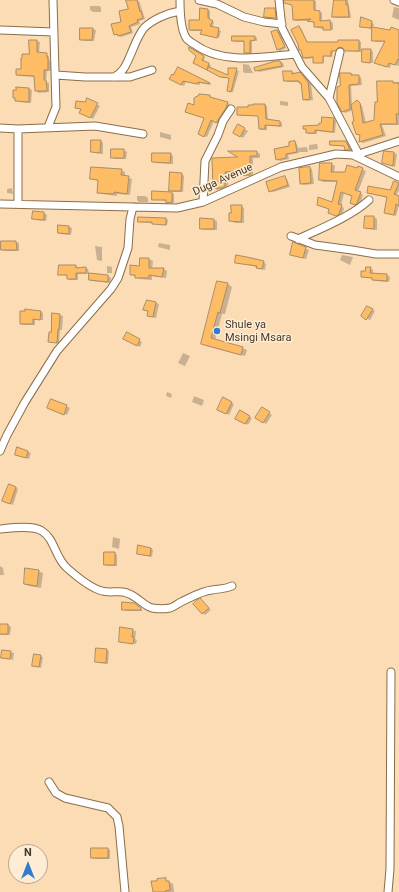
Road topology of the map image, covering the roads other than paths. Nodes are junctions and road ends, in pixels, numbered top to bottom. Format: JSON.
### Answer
{"nodes":[{"id":1,"x":53,"y":0,"type":"edge"},
{"id":2,"x":180,"y":0,"type":"edge"},
{"id":3,"x":199,"y":0,"type":"edge"},
{"id":4,"x":279,"y":0,"type":"edge"},
{"id":5,"x":394,"y":0,"type":"edge"},
{"id":6,"x":399,"y":2,"type":"edge"},
{"id":7,"x":180,"y":11,"type":"junction"},
{"id":8,"x":282,"y":24,"type":"junction"},
{"id":9,"x":0,"y":30,"type":"edge"},
{"id":10,"x":54,"y":32,"type":"junction"},
{"id":11,"x":340,"y":52,"type":"dead end"},
{"id":12,"x":295,"y":54,"type":"junction"},
{"id":13,"x":152,"y":70,"type":"dead end"},
{"id":14,"x":56,"y":75,"type":"junction"},
{"id":15,"x":114,"y":77,"type":"junction"},
{"id":16,"x":329,"y":98,"type":"junction"},
{"id":17,"x":231,"y":109,"type":"dead end"},
{"id":18,"x":48,"y":127,"type":"junction"},
{"id":19,"x":0,"y":128,"type":"edge"},
{"id":20,"x":18,"y":129,"type":"junction"},
{"id":21,"x":143,"y":134,"type":"dead end"},
{"id":22,"x":399,"y":141,"type":"edge"},
{"id":23,"x":356,"y":155,"type":"junction"},
{"id":24,"x":399,"y":177,"type":"edge"},
{"id":25,"x":369,"y":200,"type":"dead end"},
{"id":26,"x":203,"y":202,"type":"junction"},
{"id":27,"x":0,"y":204,"type":"edge"},
{"id":28,"x":18,"y":204,"type":"junction"},
{"id":29,"x":133,"y":207,"type":"junction"},
{"id":30,"x":291,"y":236,"type":"dead end"},
{"id":31,"x":298,"y":239,"type":"junction"},
{"id":32,"x":399,"y":254,"type":"edge"},
{"id":33,"x":4,"y":434,"type":"edge"},
{"id":34,"x":0,"y":451,"type":"edge"},
{"id":35,"x":0,"y":529,"type":"edge"},
{"id":36,"x":232,"y":586,"type":"dead end"},
{"id":37,"x":391,"y":672,"type":"dead end"},
{"id":38,"x":49,"y":782,"type":"dead end"},
{"id":39,"x":125,"y":892,"type":"edge"},
{"id":40,"x":388,"y":892,"type":"edge"}],
"edges":[{"from":1,"to":10,"type":"street"},
{"from":2,"to":7,"type":"street"},
{"from":3,"to":8,"type":"street"},
{"from":4,"to":8,"type":"street"},
{"from":5,"to":6,"type":"street"},
{"from":7,"to":12,"type":"street"},
{"from":7,"to":15,"type":"street"},
{"from":8,"to":12,"type":"street"},
{"from":9,"to":10,"type":"street"},
{"from":10,"to":14,"type":"street"},
{"from":11,"to":16,"type":"street"},
{"from":12,"to":16,"type":"street"},
{"from":13,"to":15,"type":"street"},
{"from":14,"to":15,"type":"street"},
{"from":14,"to":18,"type":"street"},
{"from":16,"to":23,"type":"street"},
{"from":17,"to":26,"type":"street"},
{"from":18,"to":20,"type":"street"},
{"from":18,"to":21,"type":"street"},
{"from":19,"to":20,"type":"street"},
{"from":20,"to":28,"type":"street"},
{"from":22,"to":23,"type":"street"},
{"from":23,"to":24,"type":"street","name":"Duga Avenue"},
{"from":23,"to":26,"type":"street","name":"Duga Avenue"},
{"from":25,"to":31,"type":"street"},
{"from":26,"to":29,"type":"street","name":"Duga Avenue"},
{"from":27,"to":28,"type":"street","name":"Duga Avenue"},
{"from":28,"to":29,"type":"street","name":"Duga Avenue"},
{"from":29,"to":33,"type":"street"},
{"from":30,"to":31,"type":"street"},
{"from":31,"to":32,"type":"street"},
{"from":33,"to":34,"type":"street"},
{"from":35,"to":36,"type":"street"},
{"from":37,"to":40,"type":"street"},
{"from":38,"to":39,"type":"street"}]}
